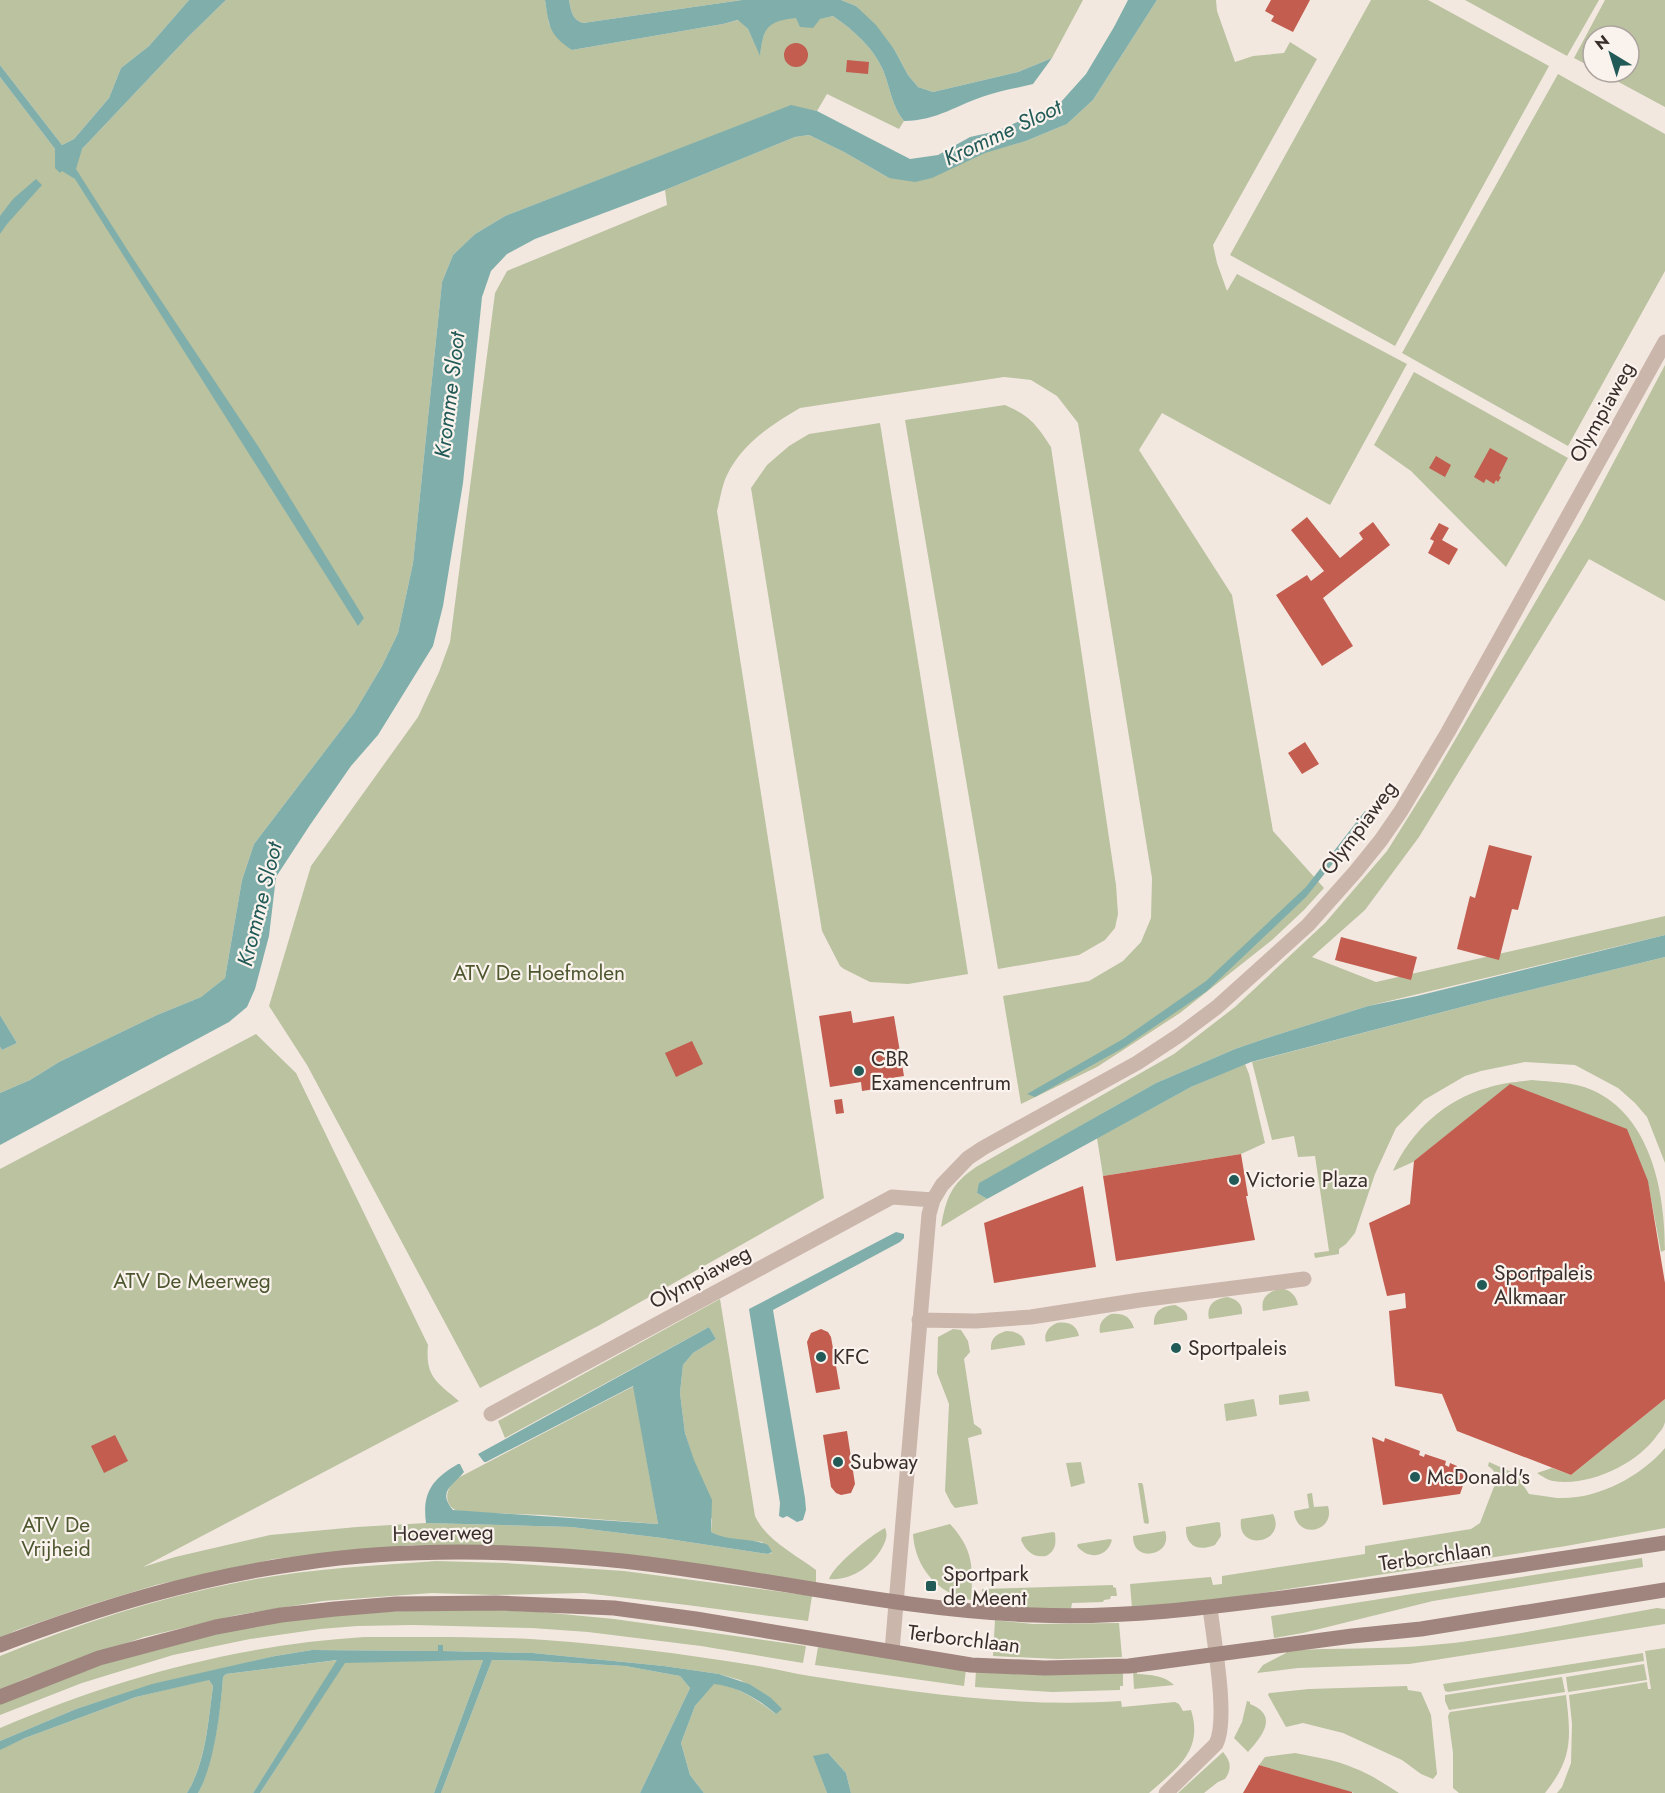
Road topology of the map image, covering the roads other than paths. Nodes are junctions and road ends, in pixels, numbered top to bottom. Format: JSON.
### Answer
{"nodes":[{"id":1,"x":1665,"y":342,"type":"edge"},
{"id":2,"x":933,"y":1200,"type":"junction"},
{"id":3,"x":1304,"y":1279,"type":"dead end"},
{"id":4,"x":919,"y":1320,"type":"junction"},
{"id":5,"x":491,"y":1414,"type":"dead end"},
{"id":6,"x":1665,"y":1543,"type":"edge"},
{"id":7,"x":1665,"y":1590,"type":"edge"},
{"id":8,"x":896,"y":1601,"type":"junction"},
{"id":9,"x":1210,"y":1607,"type":"junction"},
{"id":10,"x":0,"y":1645,"type":"edge"},
{"id":11,"x":892,"y":1651,"type":"junction"},
{"id":12,"x":1216,"y":1655,"type":"junction"},
{"id":13,"x":0,"y":1697,"type":"edge"},
{"id":14,"x":1166,"y":1793,"type":"edge"}],
"edges":[{"from":1,"to":2,"type":"street","name":"Olympiaweg"},
{"from":2,"to":4,"type":"street","name":"Olympiaweg"},
{"from":2,"to":5,"type":"street","name":"Olympiaweg"},
{"from":3,"to":4,"type":"street"},
{"from":4,"to":8,"type":"street","name":"Olympiaweg"},
{"from":6,"to":9,"type":"main road","name":"Terborchlaan"},
{"from":7,"to":12,"type":"main road","name":"Terborchlaan"},
{"from":8,"to":9,"type":"main road","name":"Terborchlaan"},
{"from":8,"to":10,"type":"main road","name":"Hoeverweg"},
{"from":8,"to":11,"type":"street","name":"Terborchlaan"},
{"from":9,"to":12,"type":"street"},
{"from":11,"to":12,"type":"main road","name":"Terborchlaan"},
{"from":11,"to":13,"type":"main road"},
{"from":12,"to":14,"type":"street"}]}
